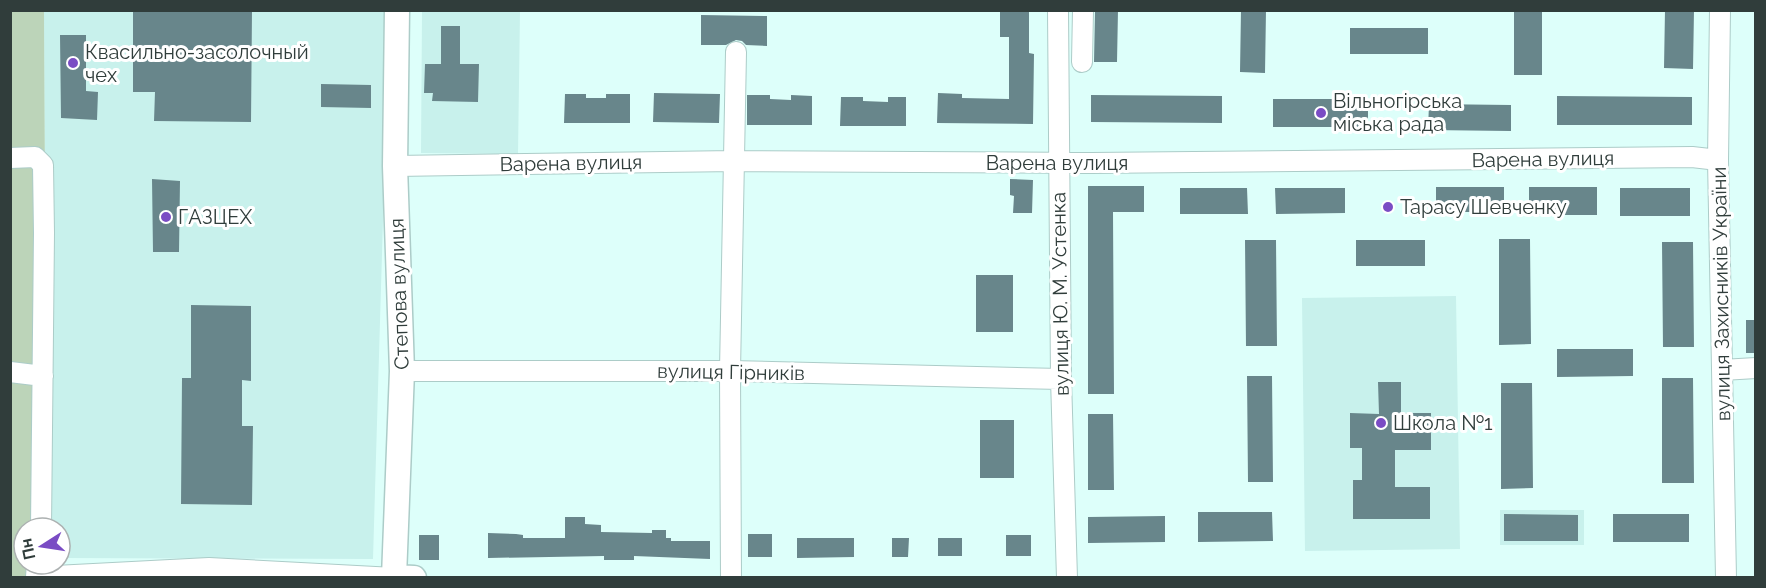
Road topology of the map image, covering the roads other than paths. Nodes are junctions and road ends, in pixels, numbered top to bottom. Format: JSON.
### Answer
{"nodes":[{"id":1,"x":397,"y":10,"type":"edge"},
{"id":2,"x":1058,"y":10,"type":"edge"},
{"id":3,"x":1083,"y":10,"type":"edge"},
{"id":4,"x":1720,"y":10,"type":"edge"},
{"id":5,"x":736,"y":52,"type":"dead end"},
{"id":6,"x":1082,"y":62,"type":"dead end"},
{"id":7,"x":10,"y":159,"type":"edge"},
{"id":8,"x":1718,"y":160,"type":"junction"},
{"id":9,"x":734,"y":161,"type":"junction"},
{"id":10,"x":1059,"y":163,"type":"junction"},
{"id":11,"x":395,"y":166,"type":"junction"},
{"id":12,"x":1755,"y":368,"type":"edge"},
{"id":13,"x":1722,"y":370,"type":"junction"},
{"id":14,"x":402,"y":371,"type":"junction"},
{"id":15,"x":730,"y":371,"type":"junction"},
{"id":16,"x":10,"y":372,"type":"edge"},
{"id":17,"x":43,"y":376,"type":"junction"},
{"id":18,"x":1061,"y":379,"type":"junction"},
{"id":19,"x":41,"y":516,"type":"edge"},
{"id":20,"x":72,"y":575,"type":"edge"},
{"id":21,"x":36,"y":576,"type":"edge"},
{"id":22,"x":55,"y":576,"type":"edge"},
{"id":23,"x":394,"y":577,"type":"edge"},
{"id":24,"x":414,"y":578,"type":"edge"},
{"id":25,"x":731,"y":578,"type":"edge"},
{"id":26,"x":1066,"y":578,"type":"edge"},
{"id":27,"x":1726,"y":578,"type":"edge"}],
"edges":[{"from":1,"to":11,"type":"main road","name":"Степова вулиця"},
{"from":2,"to":10,"type":"street","name":"вулиця Ю. М. Устенка"},
{"from":3,"to":6,"type":"street"},
{"from":4,"to":8,"type":"street","name":"вулиця Захисників України"},
{"from":5,"to":9,"type":"street"},
{"from":7,"to":17,"type":"street"},
{"from":8,"to":10,"type":"street","name":"Варена вулиця"},
{"from":8,"to":13,"type":"street","name":"вулиця Захисників України"},
{"from":9,"to":10,"type":"street","name":"Варена вулиця"},
{"from":9,"to":11,"type":"street","name":"Варена вулиця"},
{"from":9,"to":15,"type":"street"},
{"from":10,"to":18,"type":"street","name":"вулиця Ю. М. Устенка"},
{"from":11,"to":14,"type":"main road","name":"Степова вулиця"},
{"from":12,"to":13,"type":"street"},
{"from":13,"to":27,"type":"street","name":"вулиця Захисників України"},
{"from":14,"to":15,"type":"street","name":"вулиця Гірників"},
{"from":14,"to":23,"type":"main road","name":"Степова вулиця"},
{"from":15,"to":18,"type":"street","name":"вулиця Гірників"},
{"from":15,"to":25,"type":"street"},
{"from":16,"to":17,"type":"street"},
{"from":17,"to":19,"type":"street"},
{"from":18,"to":26,"type":"street","name":"вулиця Ю. М. Устенка"},
{"from":20,"to":23,"type":"street"},
{"from":21,"to":22,"type":"street"},
{"from":23,"to":24,"type":"main road"}]}
